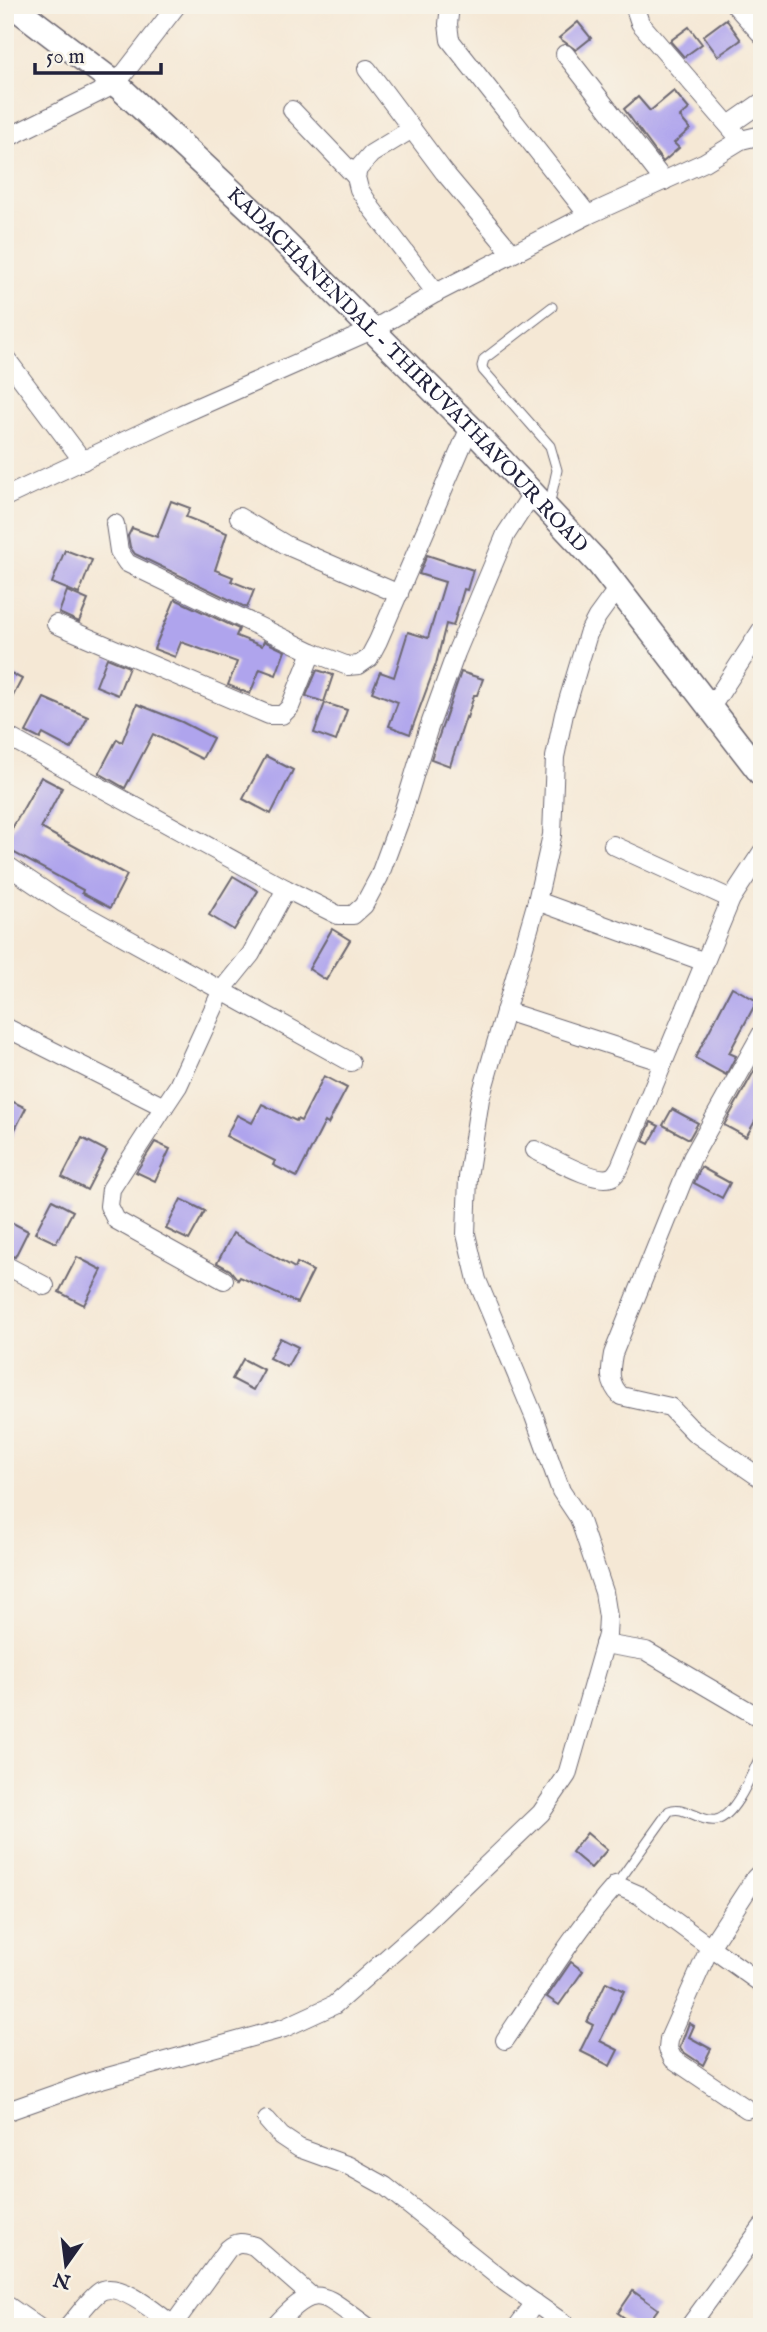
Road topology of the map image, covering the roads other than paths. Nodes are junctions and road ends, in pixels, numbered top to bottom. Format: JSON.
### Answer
{"nodes":[{"id":1,"x":12,"y":5,"type":"edge"},
{"id":2,"x":177,"y":5,"type":"edge"},
{"id":3,"x":450,"y":5,"type":"edge"},
{"id":4,"x":638,"y":5,"type":"edge"},
{"id":5,"x":735,"y":5,"type":"edge"},
{"id":6,"x":762,"y":35,"type":"edge"},
{"id":7,"x":565,"y":54,"type":"dead end"},
{"id":8,"x":367,"y":69,"type":"dead end"},
{"id":9,"x":116,"y":84,"type":"junction"},
{"id":10,"x":762,"y":102,"type":"edge"},
{"id":11,"x":292,"y":110,"type":"dead end"},
{"id":12,"x":729,"y":125,"type":"junction"},
{"id":13,"x":412,"y":129,"type":"junction"},
{"id":14,"x":762,"y":135,"type":"edge"},
{"id":15,"x":5,"y":139,"type":"edge"},
{"id":16,"x":741,"y":141,"type":"junction"},
{"id":17,"x":356,"y":177,"type":"junction"},
{"id":18,"x":664,"y":181,"type":"junction"},
{"id":19,"x":588,"y":215,"type":"junction"},
{"id":20,"x":512,"y":253,"type":"junction"},
{"id":21,"x":436,"y":293,"type":"junction"},
{"id":22,"x":552,"y":307,"type":"dead end"},
{"id":23,"x":372,"y":330,"type":"junction"},
{"id":24,"x":5,"y":357,"type":"edge"},
{"id":25,"x":470,"y":427,"type":"junction"},
{"id":26,"x":83,"y":461,"type":"junction"},
{"id":27,"x":5,"y":497,"type":"edge"},
{"id":28,"x":540,"y":502,"type":"junction"},
{"id":29,"x":239,"y":517,"type":"dead end"},
{"id":30,"x":115,"y":524,"type":"dead end"},
{"id":31,"x":618,"y":589,"type":"junction"},
{"id":32,"x":399,"y":594,"type":"junction"},
{"id":33,"x":56,"y":624,"type":"dead end"},
{"id":34,"x":762,"y":629,"type":"edge"},
{"id":35,"x":312,"y":652,"type":"junction"},
{"id":36,"x":711,"y":707,"type":"junction"},
{"id":37,"x":5,"y":734,"type":"edge"},
{"id":38,"x":762,"y":775,"type":"edge"},
{"id":39,"x":612,"y":845,"type":"dead end"},
{"id":40,"x":762,"y":852,"type":"edge"},
{"id":41,"x":5,"y":864,"type":"edge"},
{"id":42,"x":286,"y":890,"type":"junction"},
{"id":43,"x":731,"y":900,"type":"junction"},
{"id":44,"x":537,"y":901,"type":"junction"},
{"id":45,"x":705,"y":962,"type":"junction"},
{"id":46,"x":222,"y":990,"type":"junction"},
{"id":47,"x":505,"y":1011,"type":"junction"},
{"id":48,"x":5,"y":1027,"type":"edge"},
{"id":49,"x":762,"y":1033,"type":"edge"},
{"id":50,"x":351,"y":1062,"type":"dead end"},
{"id":51,"x":663,"y":1062,"type":"junction"},
{"id":52,"x":164,"y":1107,"type":"junction"},
{"id":53,"x":535,"y":1150,"type":"dead end"},
{"id":54,"x":5,"y":1265,"type":"edge"},
{"id":55,"x":224,"y":1280,"type":"dead end"},
{"id":56,"x":45,"y":1286,"type":"dead end"},
{"id":57,"x":762,"y":1479,"type":"edge"},
{"id":58,"x":604,"y":1644,"type":"junction"},
{"id":59,"x":762,"y":1719,"type":"edge"},
{"id":60,"x":762,"y":1753,"type":"edge"},
{"id":61,"x":762,"y":1871,"type":"edge"},
{"id":62,"x":616,"y":1885,"type":"junction"},
{"id":63,"x":710,"y":1947,"type":"junction"},
{"id":64,"x":762,"y":1984,"type":"edge"},
{"id":65,"x":505,"y":2040,"type":"dead end"},
{"id":66,"x":747,"y":2109,"type":"dead end"},
{"id":67,"x":5,"y":2112,"type":"edge"},
{"id":68,"x":267,"y":2120,"type":"dead end"},
{"id":69,"x":762,"y":2227,"type":"edge"},
{"id":70,"x":311,"y":2296,"type":"junction"},
{"id":71,"x":535,"y":2303,"type":"junction"},
{"id":72,"x":5,"y":2304,"type":"edge"},
{"id":73,"x":174,"y":2326,"type":"edge"},
{"id":74,"x":38,"y":2327,"type":"edge"},
{"id":75,"x":68,"y":2327,"type":"edge"},
{"id":76,"x":274,"y":2327,"type":"edge"},
{"id":77,"x":368,"y":2327,"type":"edge"},
{"id":78,"x":517,"y":2327,"type":"edge"},
{"id":79,"x":569,"y":2327,"type":"edge"},
{"id":80,"x":689,"y":2327,"type":"edge"}],
"edges":[{"from":1,"to":9,"type":"main road","name":"KADACHANENDAL - THIRUVATHAVOUR ROAD"},
{"from":2,"to":9,"type":"street"},
{"from":3,"to":19,"type":"street"},
{"from":4,"to":12,"type":"street"},
{"from":5,"to":6,"type":"street"},
{"from":7,"to":18,"type":"street"},
{"from":8,"to":13,"type":"street"},
{"from":9,"to":15,"type":"street"},
{"from":9,"to":23,"type":"main road","name":"KADACHANENDAL - THIRUVATHAVOUR ROAD"},
{"from":10,"to":12,"type":"street"},
{"from":11,"to":17,"type":"street"},
{"from":12,"to":16,"type":"street"},
{"from":13,"to":17,"type":"street"},
{"from":13,"to":20,"type":"street"},
{"from":14,"to":16,"type":"street"},
{"from":16,"to":18,"type":"street"},
{"from":17,"to":21,"type":"street"},
{"from":18,"to":19,"type":"street"},
{"from":19,"to":20,"type":"street"},
{"from":20,"to":21,"type":"street"},
{"from":21,"to":23,"type":"street"},
{"from":22,"to":28,"type":"lane"},
{"from":23,"to":25,"type":"main road","name":"KADACHANENDAL - THIRUVATHAVOUR ROAD"},
{"from":23,"to":26,"type":"street"},
{"from":24,"to":26,"type":"street"},
{"from":25,"to":28,"type":"main road","name":"KADACHANENDAL - THIRUVATHAVOUR ROAD"},
{"from":25,"to":32,"type":"street"},
{"from":26,"to":27,"type":"street"},
{"from":28,"to":31,"type":"main road","name":"KADACHANENDAL - THIRUVATHAVOUR ROAD"},
{"from":28,"to":42,"type":"street"},
{"from":29,"to":32,"type":"street"},
{"from":30,"to":35,"type":"street"},
{"from":31,"to":36,"type":"main road","name":"KADACHANENDAL - THIRUVATHAVOUR ROAD"},
{"from":31,"to":44,"type":"street"},
{"from":32,"to":35,"type":"street"},
{"from":33,"to":35,"type":"street"},
{"from":34,"to":36,"type":"street"},
{"from":36,"to":38,"type":"main road","name":"KADACHANENDAL - THIRUVATHAVOUR ROAD"},
{"from":37,"to":42,"type":"street"},
{"from":39,"to":43,"type":"street"},
{"from":40,"to":43,"type":"street"},
{"from":41,"to":46,"type":"street"},
{"from":42,"to":46,"type":"street"},
{"from":43,"to":45,"type":"street"},
{"from":44,"to":45,"type":"street"},
{"from":44,"to":47,"type":"street"},
{"from":45,"to":51,"type":"street"},
{"from":46,"to":50,"type":"street"},
{"from":46,"to":52,"type":"street"},
{"from":47,"to":51,"type":"street"},
{"from":47,"to":58,"type":"street"},
{"from":48,"to":52,"type":"street"},
{"from":49,"to":57,"type":"street"},
{"from":51,"to":53,"type":"street"},
{"from":52,"to":55,"type":"street"},
{"from":54,"to":56,"type":"street"},
{"from":58,"to":59,"type":"street"},
{"from":58,"to":67,"type":"street"},
{"from":60,"to":62,"type":"lane"},
{"from":61,"to":63,"type":"street"},
{"from":62,"to":63,"type":"street"},
{"from":62,"to":65,"type":"street"},
{"from":63,"to":64,"type":"street"},
{"from":63,"to":66,"type":"street"},
{"from":68,"to":71,"type":"street"},
{"from":69,"to":80,"type":"street"},
{"from":70,"to":73,"type":"street"},
{"from":70,"to":76,"type":"street"},
{"from":70,"to":77,"type":"street"},
{"from":71,"to":78,"type":"street"},
{"from":71,"to":79,"type":"street"},
{"from":72,"to":74,"type":"street"},
{"from":73,"to":75,"type":"street"}]}
